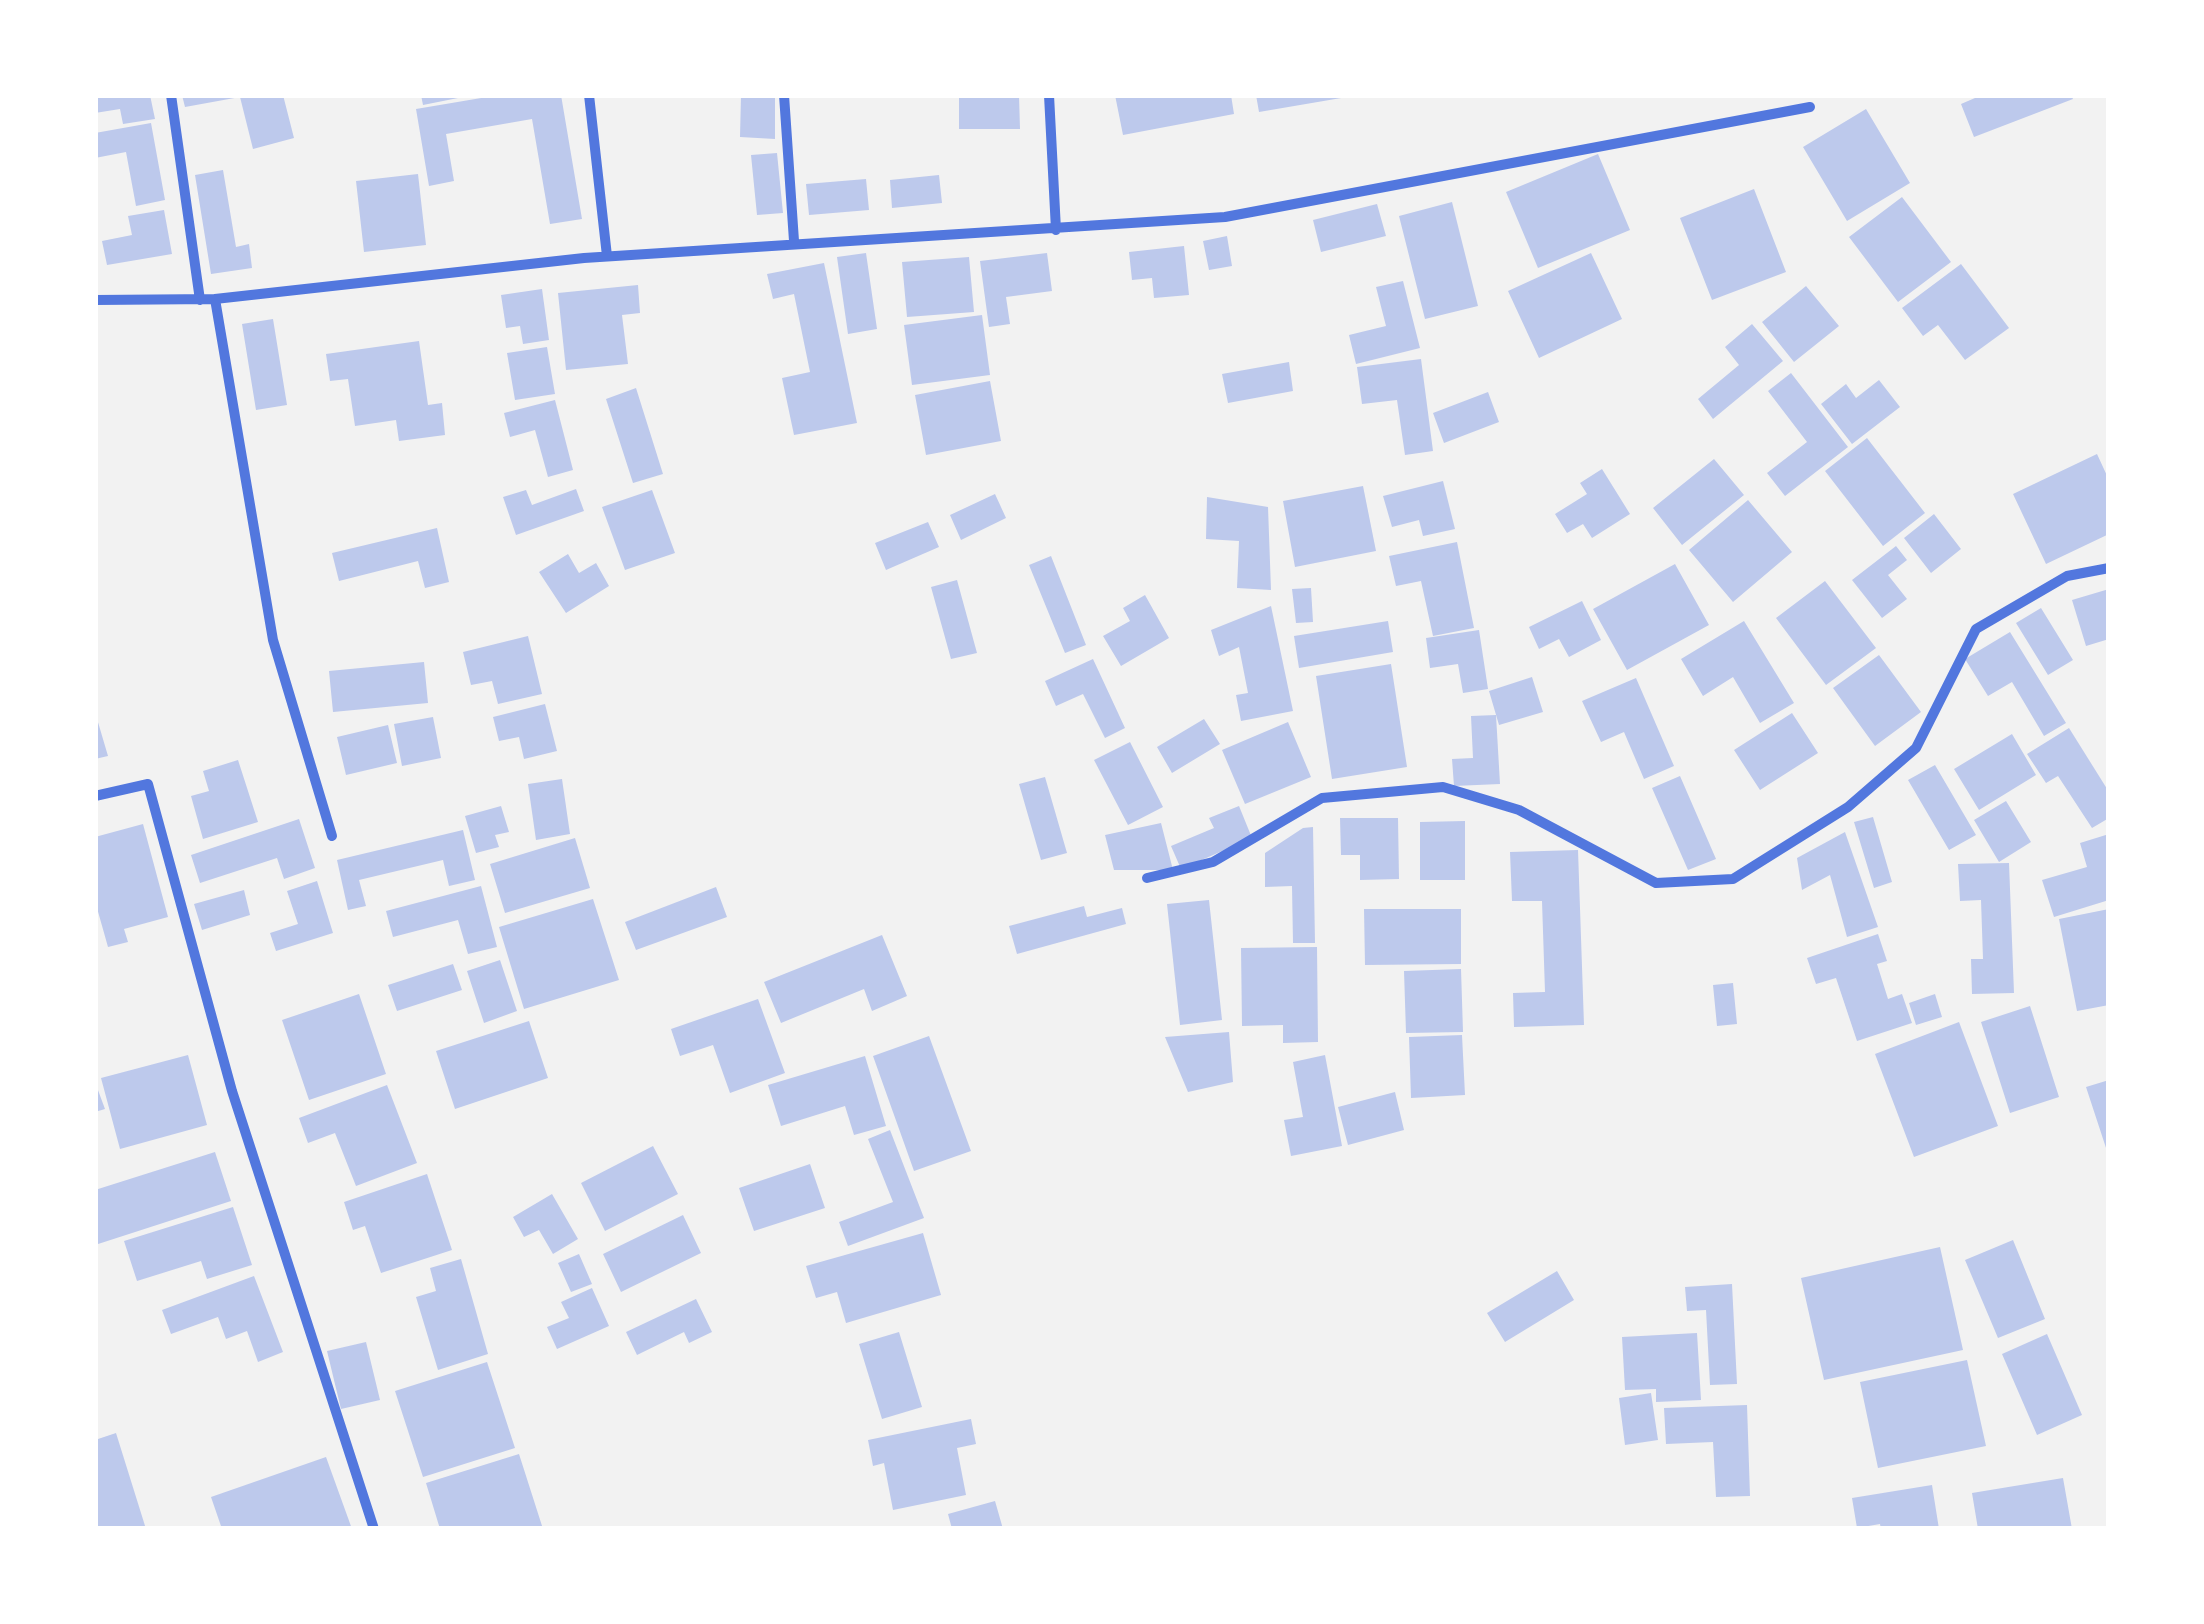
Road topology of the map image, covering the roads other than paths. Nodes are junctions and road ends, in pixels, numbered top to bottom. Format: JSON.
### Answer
{"nodes":[{"id":1,"x":171,"y":95,"type":"edge"},
{"id":2,"x":589,"y":95,"type":"edge"},
{"id":3,"x":784,"y":95,"type":"edge"},
{"id":4,"x":1049,"y":95,"type":"edge"},
{"id":5,"x":1810,"y":107,"type":"dead end"},
{"id":6,"x":1056,"y":230,"type":"junction"},
{"id":7,"x":794,"y":241,"type":"junction"},
{"id":8,"x":607,"y":256,"type":"junction"},
{"id":9,"x":215,"y":299,"type":"junction"},
{"id":10,"x":95,"y":300,"type":"edge"},
{"id":11,"x":200,"y":300,"type":"junction"},
{"id":12,"x":2109,"y":568,"type":"edge"},
{"id":13,"x":95,"y":796,"type":"edge"},
{"id":14,"x":332,"y":836,"type":"dead end"},
{"id":15,"x":1146,"y":878,"type":"dead end"},
{"id":16,"x":374,"y":1529,"type":"edge"}],
"edges":[{"from":1,"to":11,"type":"street"},
{"from":2,"to":8,"type":"street"},
{"from":3,"to":7,"type":"street"},
{"from":4,"to":6,"type":"street"},
{"from":5,"to":6,"type":"street"},
{"from":6,"to":7,"type":"street"},
{"from":7,"to":8,"type":"street"},
{"from":8,"to":9,"type":"street"},
{"from":9,"to":11,"type":"street"},
{"from":9,"to":14,"type":"street"},
{"from":10,"to":11,"type":"street"},
{"from":12,"to":15,"type":"street"},
{"from":13,"to":16,"type":"street"}]}
